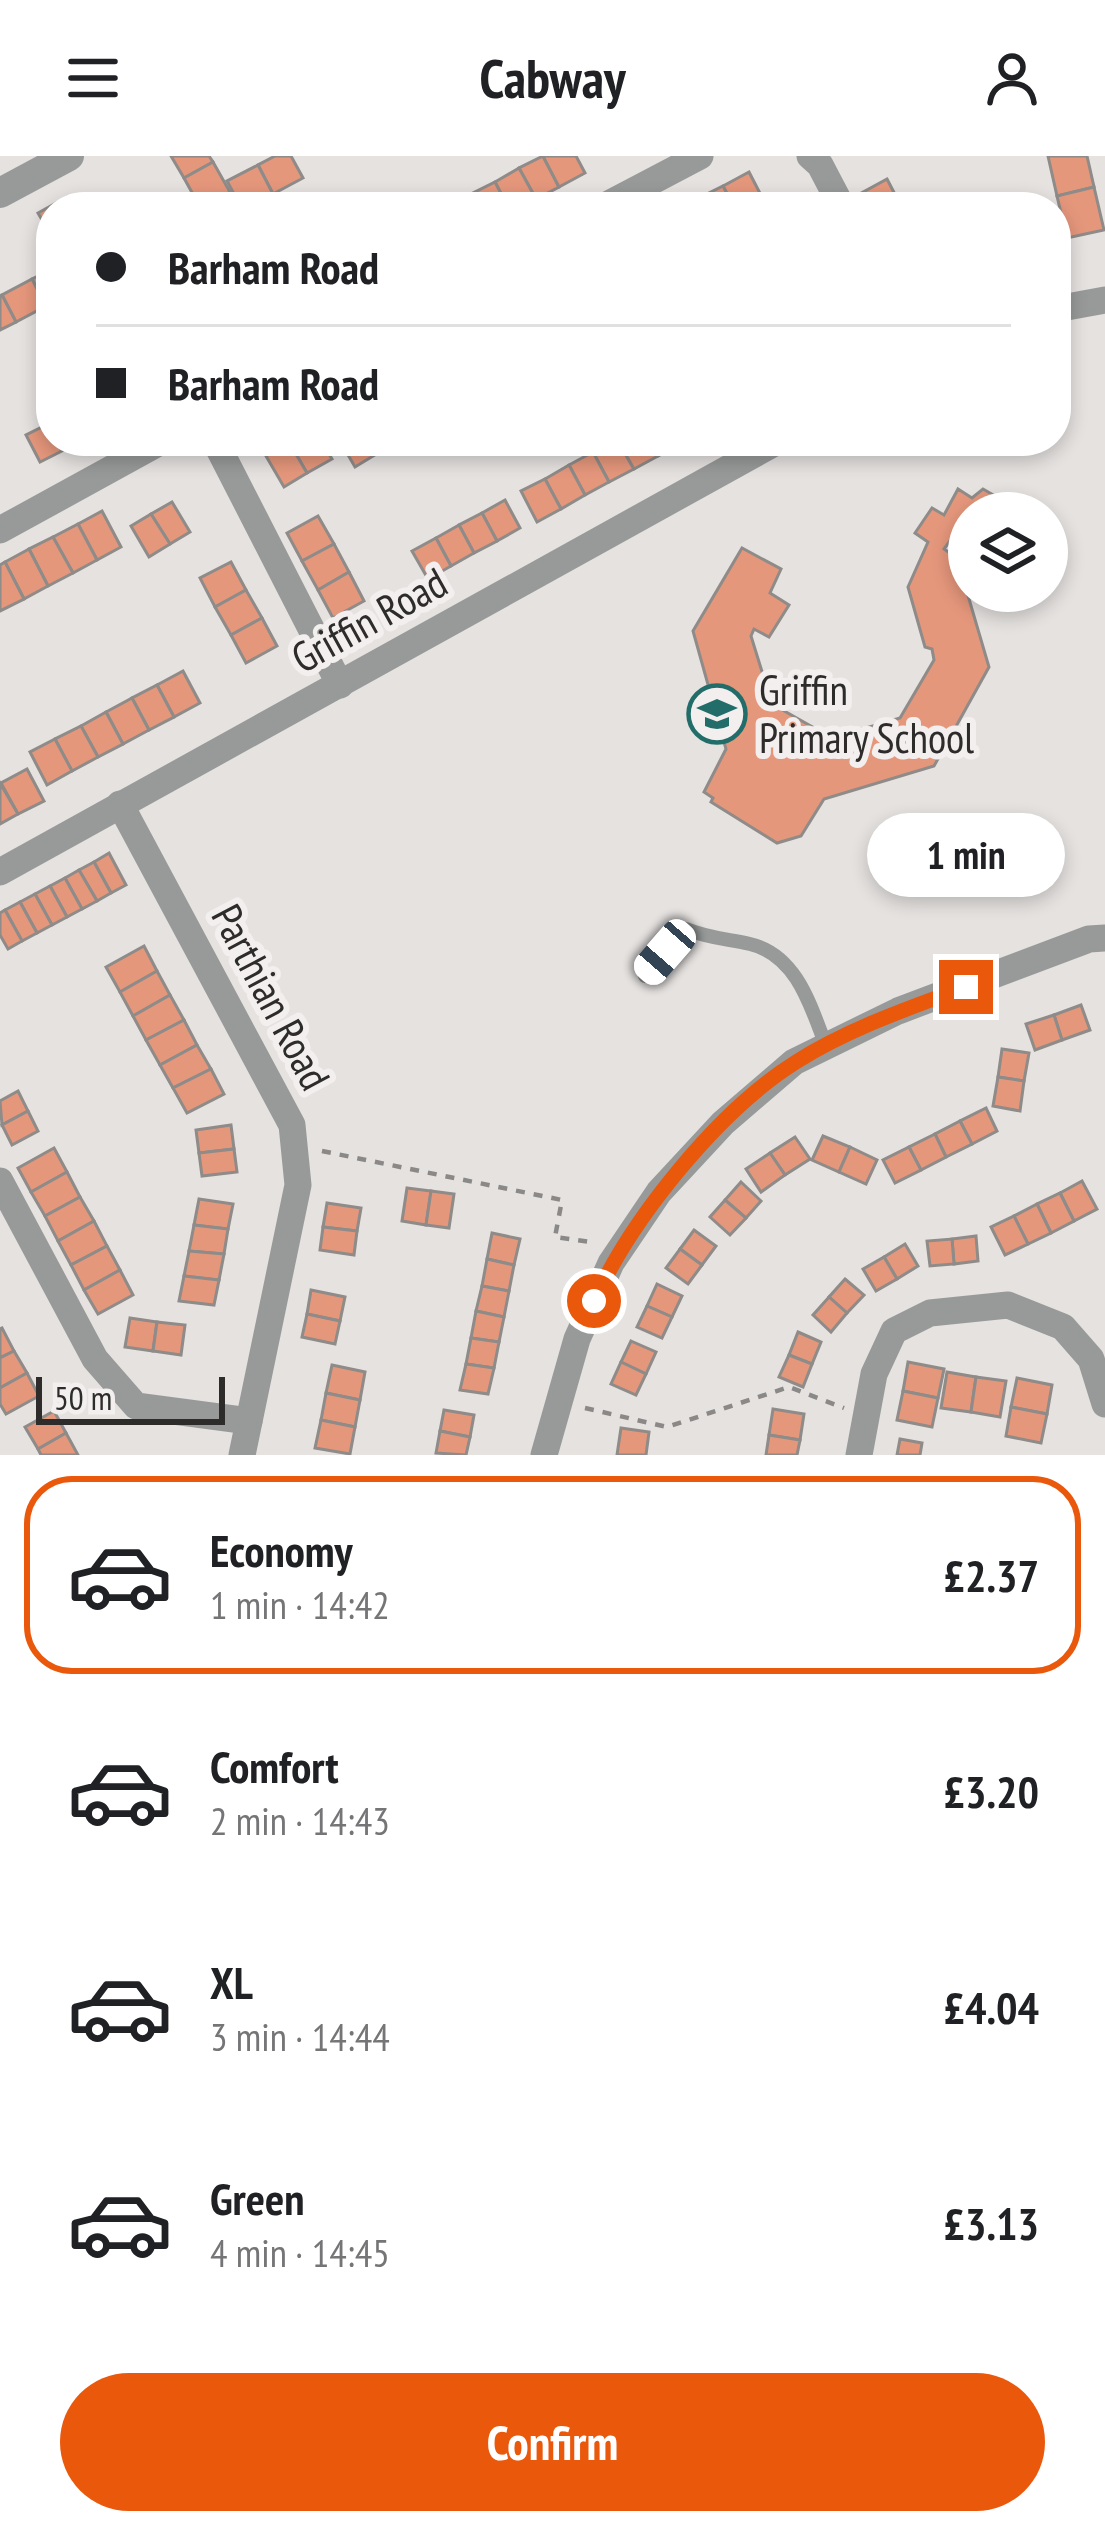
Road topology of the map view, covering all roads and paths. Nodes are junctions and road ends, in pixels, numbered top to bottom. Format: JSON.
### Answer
{"nodes":[{"id":1,"x":69,"y":156,"type":"edge"},
{"id":2,"x":700,"y":156,"type":"edge"},
{"id":3,"x":810,"y":156,"type":"edge"},
{"id":4,"x":632,"y":192,"type":"edge"},
{"id":5,"x":834,"y":192,"type":"edge"},
{"id":6,"x":0,"y":193,"type":"edge"},
{"id":7,"x":1105,"y":300,"type":"edge"},
{"id":8,"x":1071,"y":306,"type":"edge"},
{"id":9,"x":135,"y":456,"type":"edge"},
{"id":10,"x":222,"y":456,"type":"edge"},
{"id":11,"x":751,"y":456,"type":"edge"},
{"id":12,"x":0,"y":530,"type":"edge"},
{"id":13,"x":340,"y":685,"type":"junction"},
{"id":14,"x":120,"y":804,"type":"junction"},
{"id":15,"x":0,"y":872,"type":"edge"},
{"id":16,"x":1100,"y":934,"type":"edge"},
{"id":17,"x":645,"y":976,"type":"dead end"},
{"id":18,"x":826,"y":1046,"type":"junction"},
{"id":19,"x":295,"y":1153,"type":"junction"},
{"id":20,"x":0,"y":1181,"type":"edge"},
{"id":21,"x":619,"y":1251,"type":"junction"},
{"id":22,"x":560,"y":1400,"type":"junction"},
{"id":23,"x":1105,"y":1404,"type":"edge"},
{"id":24,"x":866,"y":1415,"type":"junction"},
{"id":25,"x":248,"y":1421,"type":"junction"},
{"id":26,"x":242,"y":1455,"type":"edge"},
{"id":27,"x":544,"y":1455,"type":"edge"},
{"id":28,"x":859,"y":1455,"type":"edge"}],
"edges":[{"from":1,"to":6,"type":"street"},
{"from":2,"to":4,"type":"street"},
{"from":3,"to":5,"type":"street"},
{"from":7,"to":8,"type":"street"},
{"from":9,"to":12,"type":"street"},
{"from":10,"to":13,"type":"street"},
{"from":11,"to":13,"type":"street","name":"Griffin Road"},
{"from":13,"to":14,"type":"street","name":"Griffin Road"},
{"from":14,"to":15,"type":"street","name":"Griffin Road"},
{"from":14,"to":19,"type":"street","name":"Parthian Road"},
{"from":16,"to":18,"type":"street"},
{"from":17,"to":18,"type":"lane"},
{"from":18,"to":21,"type":"street"},
{"from":19,"to":21,"type":"path"},
{"from":19,"to":25,"type":"street","name":"Parthian Road"},
{"from":20,"to":25,"type":"street"},
{"from":21,"to":22,"type":"street"},
{"from":22,"to":24,"type":"path"},
{"from":22,"to":27,"type":"street"},
{"from":23,"to":24,"type":"street"},
{"from":24,"to":28,"type":"street"},
{"from":25,"to":26,"type":"street","name":"Parthian Road"}]}
